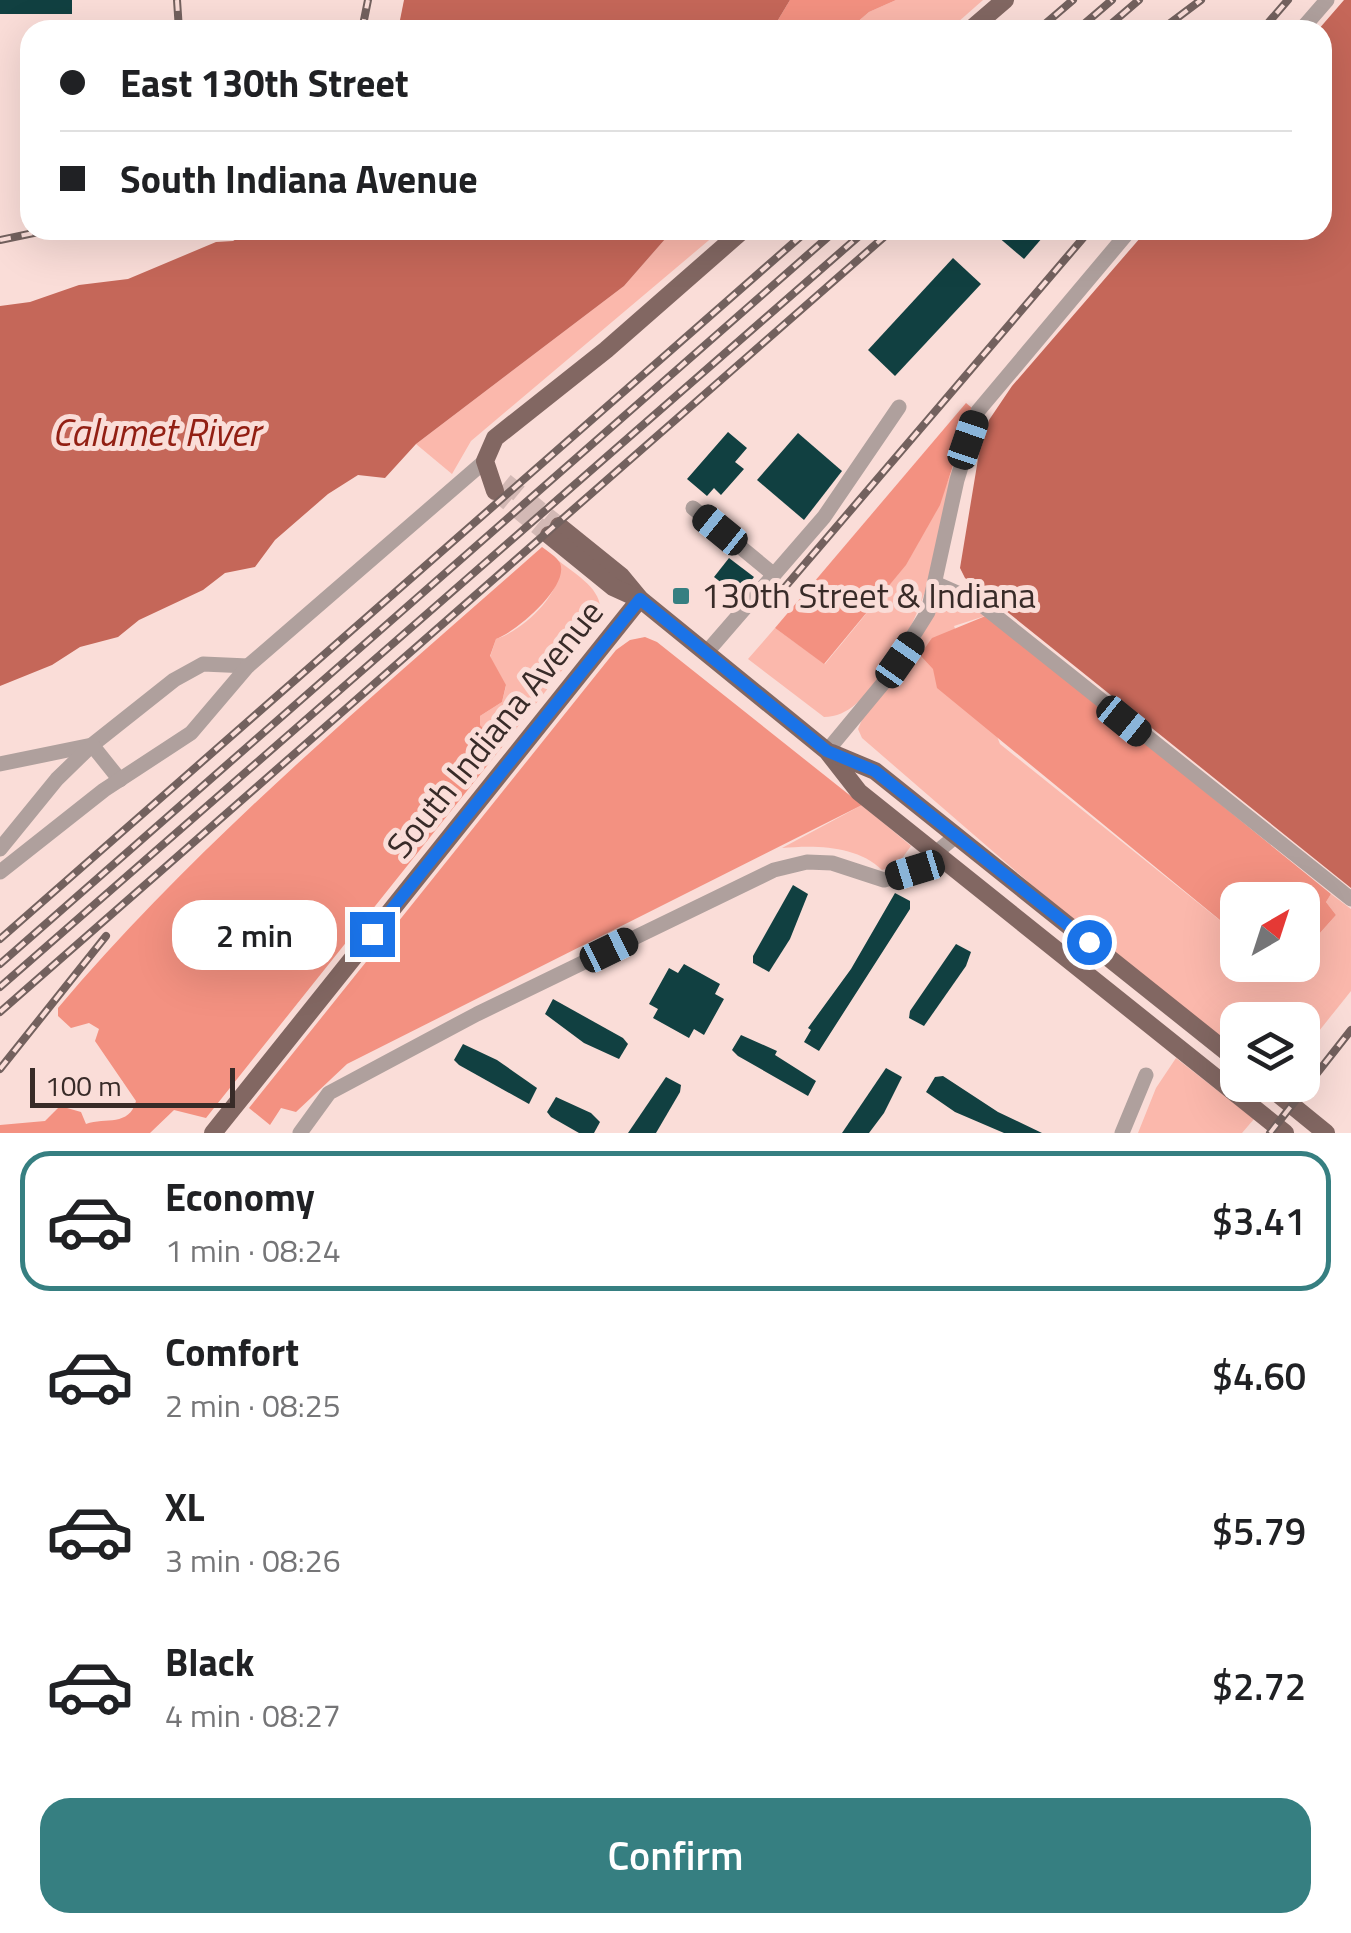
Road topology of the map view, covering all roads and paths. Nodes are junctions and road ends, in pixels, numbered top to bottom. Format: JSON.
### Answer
{"nodes":[{"id":1,"x":1005,"y":0,"type":"edge"},
{"id":2,"x":1327,"y":0,"type":"edge"},
{"id":3,"x":982,"y":20,"type":"edge"},
{"id":4,"x":1310,"y":20,"type":"edge"},
{"id":5,"x":732,"y":240,"type":"edge"},
{"id":6,"x":1122,"y":240,"type":"edge"},
{"id":7,"x":899,"y":406,"type":"dead end"},
{"id":8,"x":485,"y":461,"type":"junction"},
{"id":9,"x":500,"y":487,"type":"tunnel mouth"},
{"id":10,"x":693,"y":508,"type":"dead end"},
{"id":11,"x":554,"y":531,"type":"tunnel mouth"},
{"id":12,"x":773,"y":574,"type":"junction"},
{"id":13,"x":936,"y":584,"type":"junction"},
{"id":14,"x":640,"y":599,"type":"junction"},
{"id":15,"x":706,"y":653,"type":"junction"},
{"id":16,"x":248,"y":666,"type":"junction"},
{"id":17,"x":92,"y":746,"type":"junction"},
{"id":18,"x":827,"y":751,"type":"junction"},
{"id":19,"x":0,"y":764,"type":"edge"},
{"id":20,"x":120,"y":780,"type":"junction"},
{"id":21,"x":956,"y":836,"type":"junction"},
{"id":22,"x":0,"y":849,"type":"edge"},
{"id":23,"x":934,"y":850,"type":"junction"},
{"id":24,"x":2,"y":871,"type":"edge"},
{"id":25,"x":1351,"y":899,"type":"edge"},
{"id":26,"x":1220,"y":1048,"type":"edge"},
{"id":27,"x":1146,"y":1075,"type":"dead end"},
{"id":28,"x":1288,"y":1102,"type":"edge"},
{"id":29,"x":299,"y":1132,"type":"edge"},
{"id":30,"x":213,"y":1133,"type":"edge"},
{"id":31,"x":1122,"y":1133,"type":"edge"},
{"id":32,"x":1285,"y":1133,"type":"edge"},
{"id":33,"x":1326,"y":1133,"type":"edge"}],
"edges":[{"from":1,"to":3,"type":"main road"},
{"from":2,"to":4,"type":"street"},
{"from":5,"to":8,"type":"main road"},
{"from":6,"to":13,"type":"street"},
{"from":7,"to":12,"type":"street"},
{"from":8,"to":9,"type":"main road"},
{"from":8,"to":16,"type":"street"},
{"from":10,"to":12,"type":"street"},
{"from":11,"to":14,"type":"main road"},
{"from":12,"to":15,"type":"street"},
{"from":13,"to":18,"type":"street"},
{"from":13,"to":25,"type":"street"},
{"from":14,"to":15,"type":"main road"},
{"from":14,"to":30,"type":"main road","name":"South Indiana Avenue"},
{"from":15,"to":18,"type":"main road"},
{"from":16,"to":17,"type":"street"},
{"from":16,"to":20,"type":"street"},
{"from":17,"to":19,"type":"street"},
{"from":17,"to":20,"type":"street"},
{"from":17,"to":22,"type":"street"},
{"from":18,"to":21,"type":"main road"},
{"from":18,"to":23,"type":"main road"},
{"from":20,"to":24,"type":"street"},
{"from":21,"to":23,"type":"street"},
{"from":21,"to":26,"type":"main road"},
{"from":22,"to":24,"type":"street"},
{"from":23,"to":29,"type":"street"},
{"from":23,"to":32,"type":"main road"},
{"from":27,"to":31,"type":"street"},
{"from":28,"to":33,"type":"main road"}]}
